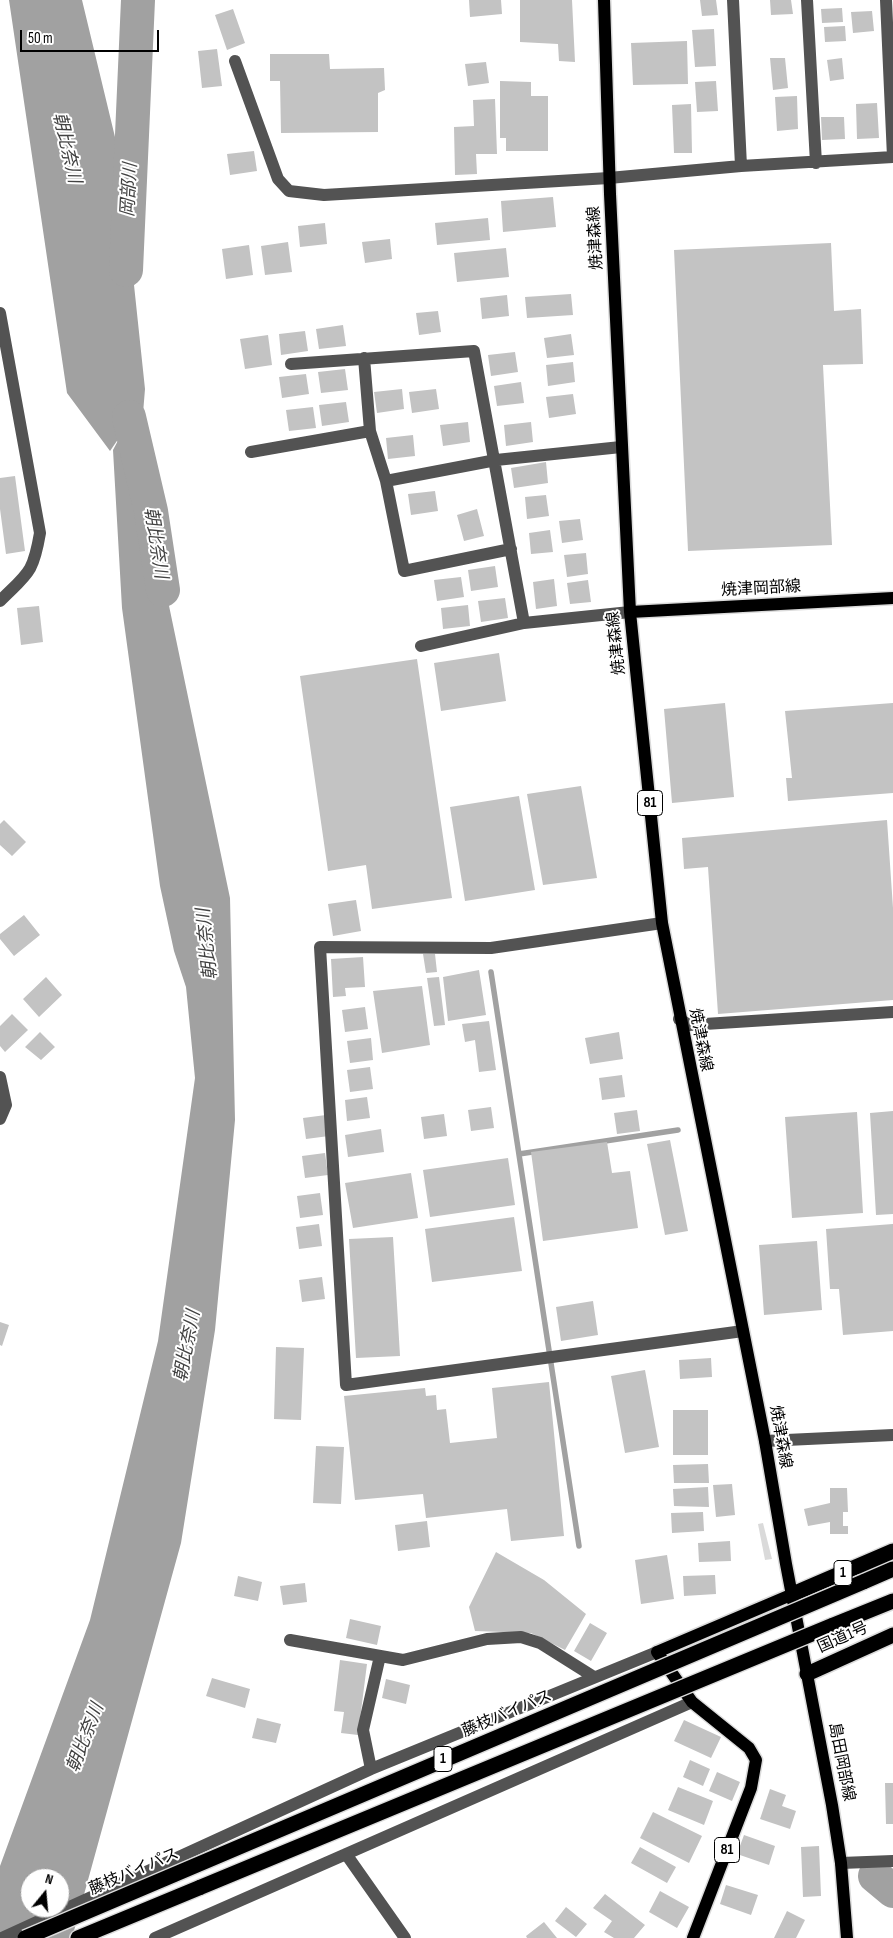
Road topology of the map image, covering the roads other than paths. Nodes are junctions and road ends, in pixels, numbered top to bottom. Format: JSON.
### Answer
{"nodes":[{"id":1,"x":604,"y":0,"type":"edge"},
{"id":2,"x":733,"y":0,"type":"edge"},
{"id":3,"x":807,"y":0,"type":"edge"},
{"id":4,"x":886,"y":0,"type":"edge"},
{"id":5,"x":235,"y":61,"type":"dead end"},
{"id":6,"x":893,"y":157,"type":"edge"},
{"id":7,"x":816,"y":163,"type":"junction"},
{"id":8,"x":742,"y":166,"type":"junction"},
{"id":9,"x":609,"y":178,"type":"junction"},
{"id":10,"x":0,"y":313,"type":"edge"},
{"id":11,"x":364,"y":358,"type":"junction"},
{"id":12,"x":291,"y":364,"type":"dead end"},
{"id":13,"x":370,"y":430,"type":"junction"},
{"id":14,"x":621,"y":447,"type":"junction"},
{"id":15,"x":251,"y":452,"type":"dead end"},
{"id":16,"x":496,"y":460,"type":"junction"},
{"id":17,"x":386,"y":481,"type":"junction"},
{"id":18,"x":511,"y":549,"type":"junction"},
{"id":19,"x":893,"y":598,"type":"edge"},
{"id":20,"x":0,"y":600,"type":"edge"},
{"id":21,"x":630,"y":612,"type":"junction"},
{"id":22,"x":524,"y":623,"type":"junction"},
{"id":23,"x":421,"y":646,"type":"dead end"},
{"id":24,"x":662,"y":923,"type":"junction"},
{"id":25,"x":893,"y":1012,"type":"edge"},
{"id":26,"x":679,"y":1019,"type":"junction"},
{"id":27,"x":0,"y":1077,"type":"edge"},
{"id":28,"x":0,"y":1119,"type":"edge"},
{"id":29,"x":743,"y":1331,"type":"junction"},
{"id":30,"x":893,"y":1435,"type":"edge"},
{"id":31,"x":765,"y":1440,"type":"junction"},
{"id":32,"x":893,"y":1551,"type":"edge"},
{"id":33,"x":893,"y":1569,"type":"edge"},
{"id":34,"x":793,"y":1594,"type":"junction"},
{"id":35,"x":893,"y":1601,"type":"edge"},
{"id":36,"x":893,"y":1635,"type":"edge"},
{"id":37,"x":290,"y":1640,"type":"dead end"},
{"id":38,"x":657,"y":1652,"type":"junction"},
{"id":39,"x":380,"y":1656,"type":"junction"},
{"id":40,"x":807,"y":1674,"type":"junction"},
{"id":41,"x":594,"y":1678,"type":"junction"},
{"id":42,"x":692,"y":1702,"type":"junction"},
{"id":43,"x":371,"y":1769,"type":"junction"},
{"id":44,"x":346,"y":1854,"type":"junction"},
{"id":45,"x":893,"y":1861,"type":"edge"},
{"id":46,"x":842,"y":1863,"type":"junction"},
{"id":47,"x":2,"y":1938,"type":"edge"},
{"id":48,"x":24,"y":1938,"type":"edge"},
{"id":49,"x":78,"y":1938,"type":"edge"},
{"id":50,"x":155,"y":1938,"type":"edge"},
{"id":51,"x":405,"y":1938,"type":"edge"},
{"id":52,"x":693,"y":1938,"type":"edge"},
{"id":53,"x":847,"y":1938,"type":"edge"}],
"edges":[{"from":1,"to":9,"type":"main road","name":"焼津森線","number":"81"},
{"from":2,"to":8,"type":"street"},
{"from":3,"to":7,"type":"street"},
{"from":4,"to":6,"type":"street"},
{"from":5,"to":9,"type":"street"},
{"from":6,"to":7,"type":"street"},
{"from":7,"to":8,"type":"street"},
{"from":8,"to":9,"type":"street"},
{"from":9,"to":14,"type":"main road","name":"焼津森線","number":"81"},
{"from":10,"to":20,"type":"street"},
{"from":11,"to":12,"type":"street"},
{"from":11,"to":13,"type":"street"},
{"from":11,"to":16,"type":"street"},
{"from":13,"to":15,"type":"street"},
{"from":13,"to":17,"type":"street"},
{"from":14,"to":16,"type":"street"},
{"from":14,"to":21,"type":"main road","name":"焼津森線","number":"81"},
{"from":16,"to":17,"type":"street"},
{"from":16,"to":18,"type":"street"},
{"from":17,"to":18,"type":"street"},
{"from":18,"to":22,"type":"street"},
{"from":19,"to":21,"type":"main road","name":"焼津岡部線"},
{"from":21,"to":22,"type":"street"},
{"from":21,"to":24,"type":"main road","name":"焼津森線","number":"81"},
{"from":22,"to":23,"type":"street"},
{"from":24,"to":26,"type":"main road","name":"焼津森線","number":"81"},
{"from":24,"to":29,"type":"street"},
{"from":25,"to":26,"type":"street"},
{"from":26,"to":29,"type":"main road","name":"焼津森線","number":"81"},
{"from":27,"to":28,"type":"street"},
{"from":29,"to":31,"type":"main road","name":"焼津森線","number":"81"},
{"from":30,"to":31,"type":"street"},
{"from":31,"to":34,"type":"main road","name":"焼津森線","number":"81"},
{"from":32,"to":34,"type":"highway","number":"1"},
{"from":33,"to":48,"type":"highway","name":"藤枝バイパス","number":"1","bridge":true},
{"from":34,"to":38,"type":"main road"},
{"from":34,"to":40,"type":"main road","name":"島田岡部線"},
{"from":35,"to":49,"type":"highway","number":"1","bridge":true},
{"from":36,"to":40,"type":"highway","name":"国道1号"},
{"from":37,"to":39,"type":"street"},
{"from":38,"to":41,"type":"street"},
{"from":38,"to":42,"type":"main road","number":"81"},
{"from":39,"to":41,"type":"street"},
{"from":39,"to":43,"type":"street"},
{"from":40,"to":46,"type":"main road","name":"島田岡部線"},
{"from":41,"to":43,"type":"street"},
{"from":42,"to":44,"type":"street"},
{"from":42,"to":52,"type":"main road","number":"81"},
{"from":43,"to":47,"type":"street"},
{"from":44,"to":50,"type":"street"},
{"from":44,"to":51,"type":"street"},
{"from":45,"to":46,"type":"street"},
{"from":46,"to":53,"type":"main road","name":"島田岡部線"}]}
